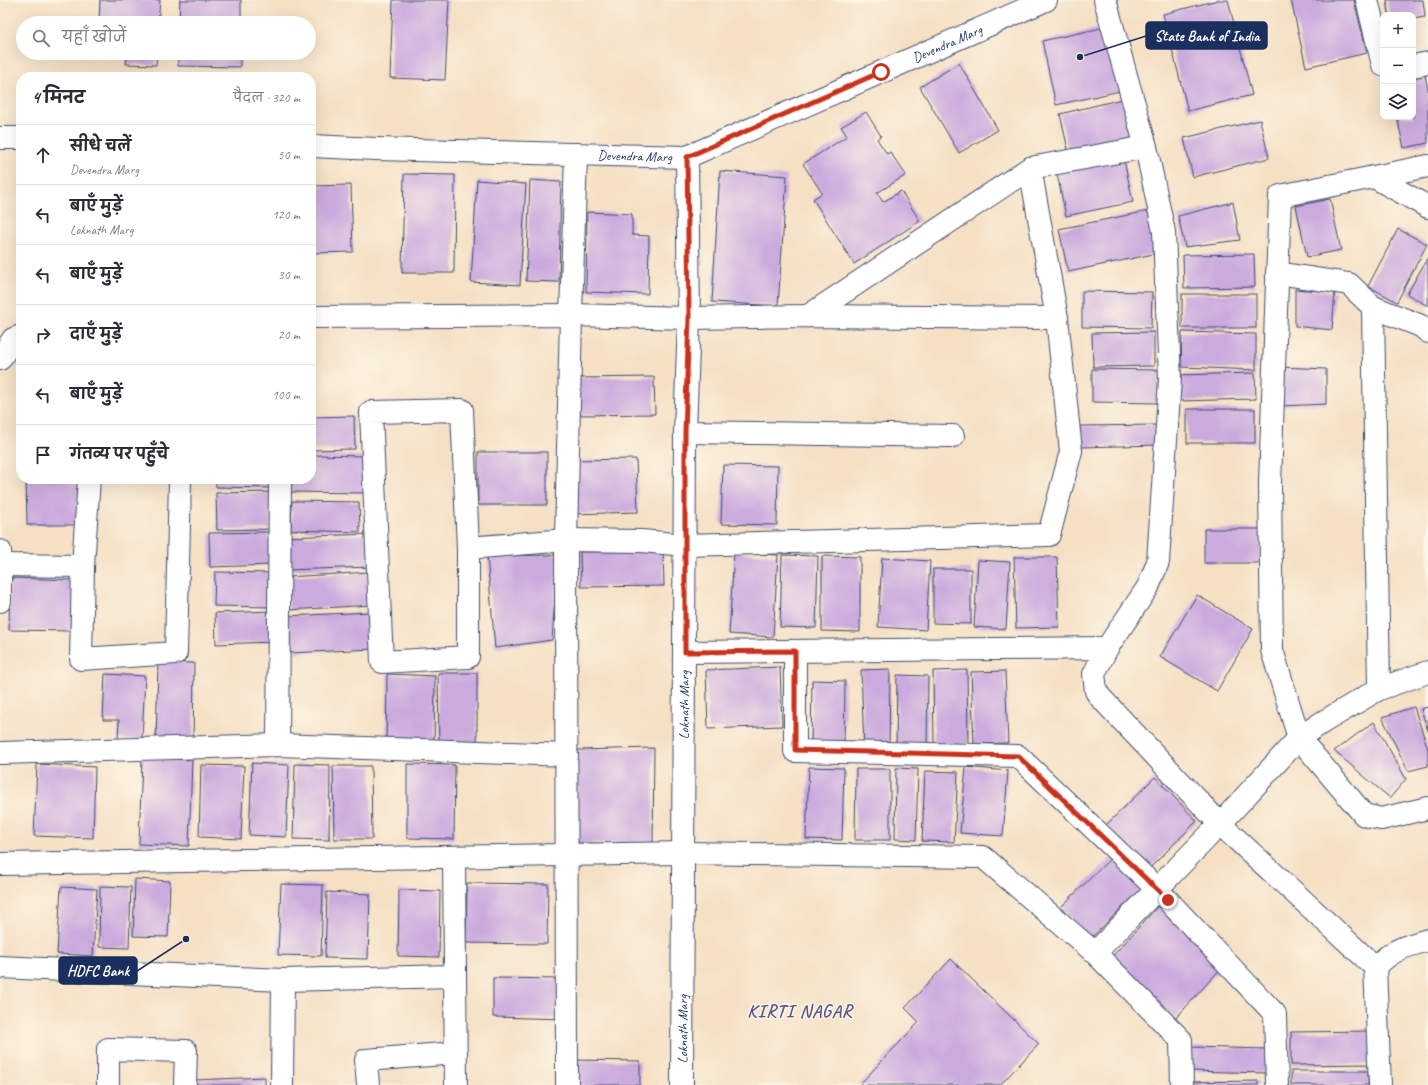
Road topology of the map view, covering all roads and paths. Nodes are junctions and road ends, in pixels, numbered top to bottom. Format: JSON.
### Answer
{"nodes":[{"id":1,"x":1046,"y":0,"type":"edge"},
{"id":2,"x":1105,"y":0,"type":"edge"},
{"id":3,"x":1367,"y":0,"type":"edge"},
{"id":4,"x":1380,"y":53,"type":"edge"},
{"id":5,"x":1428,"y":63,"type":"edge"},
{"id":6,"x":1416,"y":65,"type":"edge"},
{"id":7,"x":316,"y":146,"type":"edge"},
{"id":8,"x":1146,"y":147,"type":"junction"},
{"id":9,"x":576,"y":154,"type":"junction"},
{"id":10,"x":687,"y":157,"type":"junction"},
{"id":11,"x":1428,"y":166,"type":"edge"},
{"id":12,"x":1030,"y":168,"type":"junction"},
{"id":13,"x":1374,"y":177,"type":"junction"},
{"id":14,"x":1428,"y":207,"type":"edge"},
{"id":15,"x":1277,"y":273,"type":"junction"},
{"id":16,"x":1373,"y":307,"type":"junction"},
{"id":17,"x":571,"y":314,"type":"junction"},
{"id":18,"x":808,"y":316,"type":"junction"},
{"id":19,"x":316,"y":317,"type":"edge"},
{"id":20,"x":689,"y":318,"type":"junction"},
{"id":21,"x":1057,"y":318,"type":"junction"},
{"id":22,"x":1428,"y":332,"type":"edge"},
{"id":23,"x":16,"y":338,"type":"edge"},
{"id":24,"x":0,"y":359,"type":"edge"},
{"id":25,"x":685,"y":432,"type":"junction"},
{"id":26,"x":953,"y":436,"type":"dead end"},
{"id":27,"x":89,"y":484,"type":"edge"},
{"id":28,"x":180,"y":484,"type":"edge"},
{"id":29,"x":280,"y":484,"type":"edge"},
{"id":30,"x":566,"y":540,"type":"junction"},
{"id":31,"x":685,"y":545,"type":"junction"},
{"id":32,"x":468,"y":548,"type":"junction"},
{"id":33,"x":0,"y":551,"type":"edge"},
{"id":34,"x":0,"y":565,"type":"edge"},
{"id":35,"x":83,"y":566,"type":"junction"},
{"id":36,"x":0,"y":601,"type":"edge"},
{"id":37,"x":1107,"y":648,"type":"junction"},
{"id":38,"x":795,"y":651,"type":"junction"},
{"id":39,"x":685,"y":652,"type":"junction"},
{"id":40,"x":1428,"y":672,"type":"edge"},
{"id":41,"x":1379,"y":689,"type":"junction"},
{"id":42,"x":1299,"y":738,"type":"junction"},
{"id":43,"x":278,"y":745,"type":"junction"},
{"id":44,"x":0,"y":753,"type":"edge"},
{"id":45,"x":567,"y":755,"type":"junction"},
{"id":46,"x":1428,"y":808,"type":"edge"},
{"id":47,"x":1220,"y":824,"type":"junction"},
{"id":48,"x":684,"y":853,"type":"junction"},
{"id":49,"x":568,"y":856,"type":"junction"},
{"id":50,"x":454,"y":857,"type":"junction"},
{"id":51,"x":0,"y":864,"type":"edge"},
{"id":52,"x":1157,"y":889,"type":"junction"},
{"id":53,"x":1428,"y":940,"type":"edge"},
{"id":54,"x":1095,"y":954,"type":"junction"},
{"id":55,"x":0,"y":967,"type":"edge"},
{"id":56,"x":1375,"y":968,"type":"junction"},
{"id":57,"x":455,"y":976,"type":"junction"},
{"id":58,"x":283,"y":980,"type":"junction"},
{"id":59,"x":456,"y":1053,"type":"junction"},
{"id":60,"x":108,"y":1085,"type":"edge"},
{"id":61,"x":185,"y":1085,"type":"edge"},
{"id":62,"x":282,"y":1085,"type":"edge"},
{"id":63,"x":368,"y":1085,"type":"edge"},
{"id":64,"x":456,"y":1085,"type":"edge"},
{"id":65,"x":568,"y":1085,"type":"edge"},
{"id":66,"x":682,"y":1085,"type":"edge"},
{"id":67,"x":1182,"y":1085,"type":"edge"},
{"id":68,"x":1276,"y":1085,"type":"edge"},
{"id":69,"x":1380,"y":1085,"type":"edge"}],
"edges":[{"from":1,"to":10,"type":"street","name":"Devendra Marg"},
{"from":2,"to":8,"type":"street"},
{"from":3,"to":4,"type":"street"},
{"from":5,"to":6,"type":"street"},
{"from":7,"to":9,"type":"street","name":"Devendra Marg"},
{"from":8,"to":12,"type":"street"},
{"from":8,"to":37,"type":"street"},
{"from":9,"to":10,"type":"street","name":"Devendra Marg"},
{"from":9,"to":17,"type":"street"},
{"from":10,"to":20,"type":"street","name":"Loknath Marg"},
{"from":11,"to":13,"type":"street"},
{"from":12,"to":18,"type":"street"},
{"from":12,"to":21,"type":"street"},
{"from":13,"to":14,"type":"street"},
{"from":13,"to":15,"type":"street"},
{"from":15,"to":16,"type":"street"},
{"from":15,"to":42,"type":"street"},
{"from":16,"to":22,"type":"street"},
{"from":16,"to":41,"type":"street"},
{"from":17,"to":19,"type":"street"},
{"from":17,"to":20,"type":"street"},
{"from":17,"to":30,"type":"street"},
{"from":18,"to":20,"type":"street"},
{"from":18,"to":21,"type":"street"},
{"from":20,"to":25,"type":"street","name":"Loknath Marg"},
{"from":21,"to":31,"type":"street"},
{"from":23,"to":24,"type":"street"},
{"from":25,"to":26,"type":"street"},
{"from":25,"to":31,"type":"street","name":"Loknath Marg"},
{"from":27,"to":35,"type":"street"},
{"from":28,"to":35,"type":"street"},
{"from":29,"to":43,"type":"street"},
{"from":30,"to":31,"type":"street"},
{"from":30,"to":32,"type":"street"},
{"from":30,"to":45,"type":"street"},
{"from":31,"to":39,"type":"street","name":"Loknath Marg"},
{"from":32,"to":32,"type":"street"},
{"from":33,"to":34,"type":"street"},
{"from":34,"to":35,"type":"street"},
{"from":34,"to":36,"type":"street"},
{"from":37,"to":38,"type":"street"},
{"from":37,"to":47,"type":"street"},
{"from":38,"to":39,"type":"street"},
{"from":38,"to":52,"type":"street"},
{"from":39,"to":48,"type":"street","name":"Loknath Marg"},
{"from":40,"to":41,"type":"street"},
{"from":41,"to":42,"type":"street"},
{"from":42,"to":46,"type":"street"},
{"from":42,"to":47,"type":"street"},
{"from":43,"to":44,"type":"street"},
{"from":43,"to":45,"type":"street"},
{"from":45,"to":49,"type":"street"},
{"from":47,"to":52,"type":"street"},
{"from":47,"to":56,"type":"street"},
{"from":48,"to":49,"type":"street"},
{"from":48,"to":54,"type":"street"},
{"from":48,"to":66,"type":"street","name":"Loknath Marg"},
{"from":49,"to":50,"type":"street"},
{"from":49,"to":65,"type":"street"},
{"from":50,"to":51,"type":"street"},
{"from":50,"to":57,"type":"street"},
{"from":52,"to":54,"type":"street"},
{"from":52,"to":68,"type":"street"},
{"from":53,"to":56,"type":"street"},
{"from":54,"to":67,"type":"street"},
{"from":55,"to":58,"type":"street"},
{"from":56,"to":69,"type":"street"},
{"from":57,"to":58,"type":"street"},
{"from":57,"to":59,"type":"street"},
{"from":58,"to":62,"type":"street"},
{"from":59,"to":63,"type":"street"},
{"from":59,"to":64,"type":"street"},
{"from":60,"to":61,"type":"street"}]}
